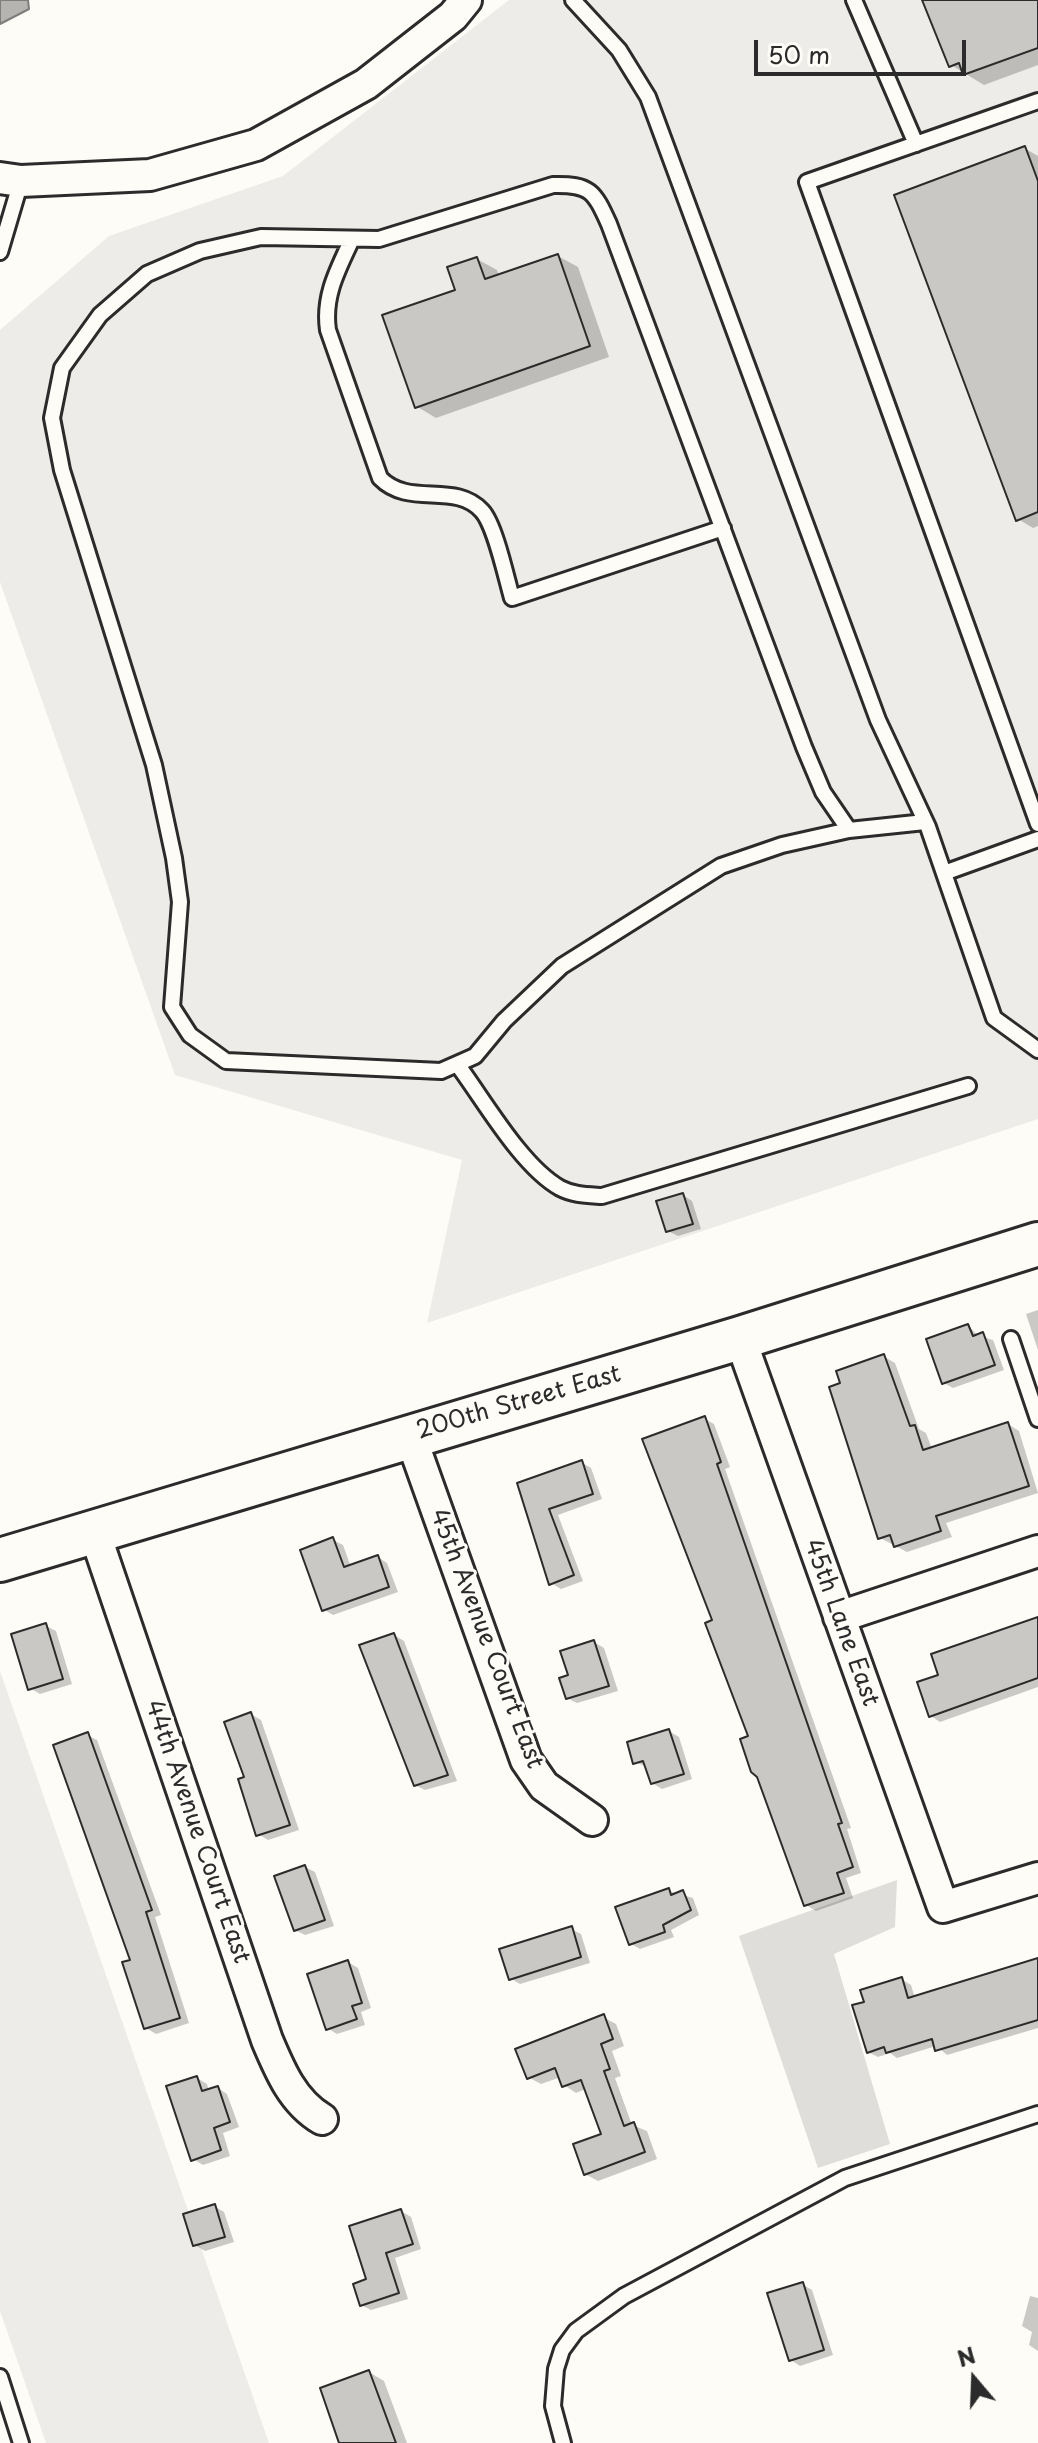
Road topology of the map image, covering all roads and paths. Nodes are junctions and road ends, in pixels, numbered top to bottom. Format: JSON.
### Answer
{"nodes":[{"id":1,"x":466,"y":0,"type":"edge"},
{"id":2,"x":573,"y":0,"type":"edge"},
{"id":3,"x":854,"y":0,"type":"edge"},
{"id":4,"x":1038,"y":101,"type":"edge"},
{"id":5,"x":916,"y":144,"type":"junction"},
{"id":6,"x":10,"y":179,"type":"edge"},
{"id":7,"x":352,"y":239,"type":"junction"},
{"id":8,"x":0,"y":252,"type":"edge"},
{"id":9,"x":723,"y":528,"type":"junction"},
{"id":10,"x":925,"y":822,"type":"junction"},
{"id":11,"x":1038,"y":824,"type":"edge"},
{"id":12,"x":849,"y":830,"type":"junction"},
{"id":13,"x":1038,"y":839,"type":"edge"},
{"id":14,"x":944,"y":873,"type":"junction"},
{"id":15,"x":1038,"y":1050,"type":"edge"},
{"id":16,"x":457,"y":1064,"type":"junction"},
{"id":17,"x":968,"y":1086,"type":"dead end"},
{"id":18,"x":1038,"y":1244,"type":"edge"},
{"id":19,"x":740,"y":1338,"type":"junction"},
{"id":20,"x":1011,"y":1339,"type":"dead end"},
{"id":21,"x":1038,"y":1419,"type":"edge"},
{"id":22,"x":410,"y":1435,"type":"junction"},
{"id":23,"x":94,"y":1531,"type":"junction"},
{"id":24,"x":1038,"y":1551,"type":"edge"},
{"id":25,"x":0,"y":1560,"type":"edge"},
{"id":26,"x":839,"y":1617,"type":"junction"},
{"id":27,"x":592,"y":1820,"type":"dead end"},
{"id":28,"x":1038,"y":1878,"type":"edge"},
{"id":29,"x":1038,"y":2114,"type":"edge"},
{"id":30,"x":322,"y":2119,"type":"dead end"},
{"id":31,"x":0,"y":2377,"type":"edge"},
{"id":32,"x":21,"y":2443,"type":"edge"},
{"id":33,"x":563,"y":2443,"type":"edge"}],
"edges":[{"from":1,"to":6,"type":"street"},
{"from":2,"to":10,"type":"lane"},
{"from":3,"to":5,"type":"lane"},
{"from":4,"to":5,"type":"lane"},
{"from":5,"to":11,"type":"lane"},
{"from":6,"to":8,"type":"lane"},
{"from":7,"to":9,"type":"lane"},
{"from":7,"to":9,"type":"lane"},
{"from":7,"to":16,"type":"lane"},
{"from":9,"to":12,"type":"lane"},
{"from":10,"to":12,"type":"lane"},
{"from":10,"to":14,"type":"lane"},
{"from":12,"to":16,"type":"lane"},
{"from":13,"to":14,"type":"lane"},
{"from":14,"to":15,"type":"lane"},
{"from":16,"to":17,"type":"lane"},
{"from":18,"to":19,"type":"street","name":"200th Street East"},
{"from":19,"to":22,"type":"street","name":"200th Street East"},
{"from":19,"to":26,"type":"street","name":"45th Lane East"},
{"from":20,"to":21,"type":"lane"},
{"from":22,"to":23,"type":"street","name":"200th Street East"},
{"from":22,"to":27,"type":"street","name":"45th Avenue Court East"},
{"from":23,"to":25,"type":"street","name":"200th Street East"},
{"from":23,"to":30,"type":"street","name":"44th Avenue Court East"},
{"from":24,"to":26,"type":"street"},
{"from":26,"to":28,"type":"street","name":"45th Lane East"},
{"from":29,"to":33,"type":"lane"},
{"from":31,"to":32,"type":"lane"}]}
